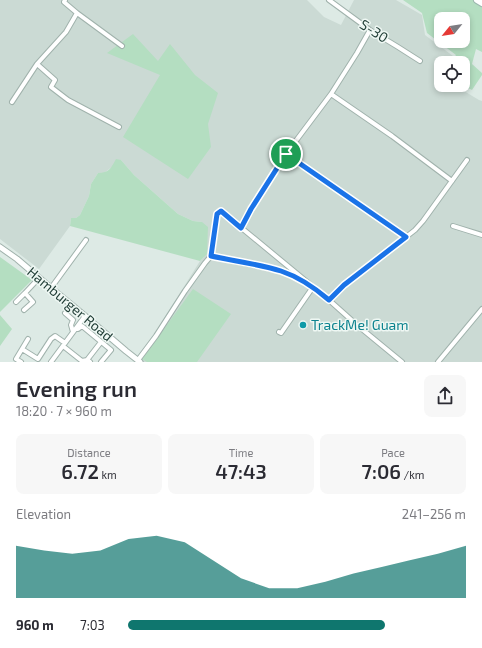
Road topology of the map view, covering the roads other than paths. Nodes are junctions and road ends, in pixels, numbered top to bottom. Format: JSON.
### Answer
{"nodes":[{"id":1,"x":65,"y":0,"type":"edge"},
{"id":2,"x":329,"y":0,"type":"edge"},
{"id":3,"x":478,"y":0,"type":"edge"},
{"id":4,"x":482,"y":3,"type":"edge"},
{"id":5,"x":77,"y":13,"type":"junction"},
{"id":6,"x":370,"y":30,"type":"junction"},
{"id":7,"x":122,"y":46,"type":"dead end"},
{"id":8,"x":420,"y":61,"type":"dead end"},
{"id":9,"x":37,"y":64,"type":"junction"},
{"id":10,"x":331,"y":94,"type":"junction"},
{"id":11,"x":12,"y":102,"type":"dead end"},
{"id":12,"x":119,"y":127,"type":"dead end"},
{"id":13,"x":286,"y":154,"type":"junction"},
{"id":14,"x":467,"y":160,"type":"dead end"},
{"id":15,"x":452,"y":181,"type":"junction"},
{"id":16,"x":453,"y":226,"type":"dead end"},
{"id":17,"x":241,"y":228,"type":"junction"},
{"id":18,"x":482,"y":235,"type":"edge"},
{"id":19,"x":406,"y":237,"type":"junction"},
{"id":20,"x":86,"y":240,"type":"dead end"},
{"id":21,"x":0,"y":247,"type":"edge"},
{"id":22,"x":211,"y":256,"type":"junction"},
{"id":23,"x":39,"y":278,"type":"junction"},
{"id":24,"x":313,"y":287,"type":"junction"},
{"id":25,"x":51,"y":288,"type":"junction"},
{"id":26,"x":25,"y":293,"type":"junction"},
{"id":27,"x":329,"y":300,"type":"junction"},
{"id":28,"x":16,"y":302,"type":"dead end"},
{"id":29,"x":482,"y":308,"type":"edge"},
{"id":30,"x":24,"y":310,"type":"dead end"},
{"id":31,"x":65,"y":313,"type":"dead end"},
{"id":32,"x":85,"y":316,"type":"junction"},
{"id":33,"x":74,"y":331,"type":"junction"},
{"id":34,"x":279,"y":332,"type":"dead end"},
{"id":35,"x":28,"y":339,"type":"dead end"},
{"id":36,"x":102,"y":342,"type":"junction"},
{"id":37,"x":64,"y":345,"type":"junction"},
{"id":38,"x":22,"y":349,"type":"junction"},
{"id":39,"x":40,"y":361,"type":"edge"},
{"id":40,"x":88,"y":361,"type":"edge"},
{"id":41,"x":139,"y":361,"type":"edge"},
{"id":42,"x":21,"y":362,"type":"edge"},
{"id":43,"x":51,"y":362,"type":"edge"},
{"id":44,"x":101,"y":362,"type":"edge"},
{"id":45,"x":402,"y":362,"type":"edge"},
{"id":46,"x":438,"y":362,"type":"edge"}],
"edges":[{"from":1,"to":5,"type":"street"},
{"from":2,"to":6,"type":"street","name":"S-30"},
{"from":3,"to":4,"type":"main road"},
{"from":5,"to":7,"type":"street"},
{"from":5,"to":9,"type":"street"},
{"from":6,"to":8,"type":"street","name":"S-30"},
{"from":6,"to":10,"type":"street"},
{"from":9,"to":11,"type":"street"},
{"from":9,"to":12,"type":"street"},
{"from":10,"to":13,"type":"street"},
{"from":10,"to":15,"type":"street"},
{"from":13,"to":17,"type":"street"},
{"from":13,"to":19,"type":"street"},
{"from":14,"to":15,"type":"street"},
{"from":15,"to":19,"type":"street"},
{"from":16,"to":18,"type":"street"},
{"from":17,"to":22,"type":"street"},
{"from":17,"to":24,"type":"street"},
{"from":19,"to":27,"type":"street"},
{"from":20,"to":25,"type":"street"},
{"from":21,"to":23,"type":"street","name":"Hamburger Road"},
{"from":22,"to":24,"type":"street"},
{"from":22,"to":41,"type":"street"},
{"from":23,"to":25,"type":"street","name":"Hamburger Road"},
{"from":23,"to":26,"type":"street"},
{"from":24,"to":27,"type":"street"},
{"from":24,"to":34,"type":"street"},
{"from":25,"to":32,"type":"street","name":"Hamburger Road"},
{"from":26,"to":28,"type":"street"},
{"from":26,"to":30,"type":"street"},
{"from":27,"to":45,"type":"street"},
{"from":29,"to":46,"type":"street"},
{"from":31,"to":33,"type":"street"},
{"from":32,"to":33,"type":"street"},
{"from":32,"to":41,"type":"street","name":"Hamburger Road"},
{"from":33,"to":36,"type":"street"},
{"from":33,"to":37,"type":"street"},
{"from":35,"to":38,"type":"street"},
{"from":36,"to":40,"type":"street"},
{"from":36,"to":44,"type":"street"},
{"from":37,"to":39,"type":"street"},
{"from":37,"to":40,"type":"street"},
{"from":37,"to":43,"type":"street"},
{"from":38,"to":39,"type":"street"},
{"from":38,"to":42,"type":"street"}]}
